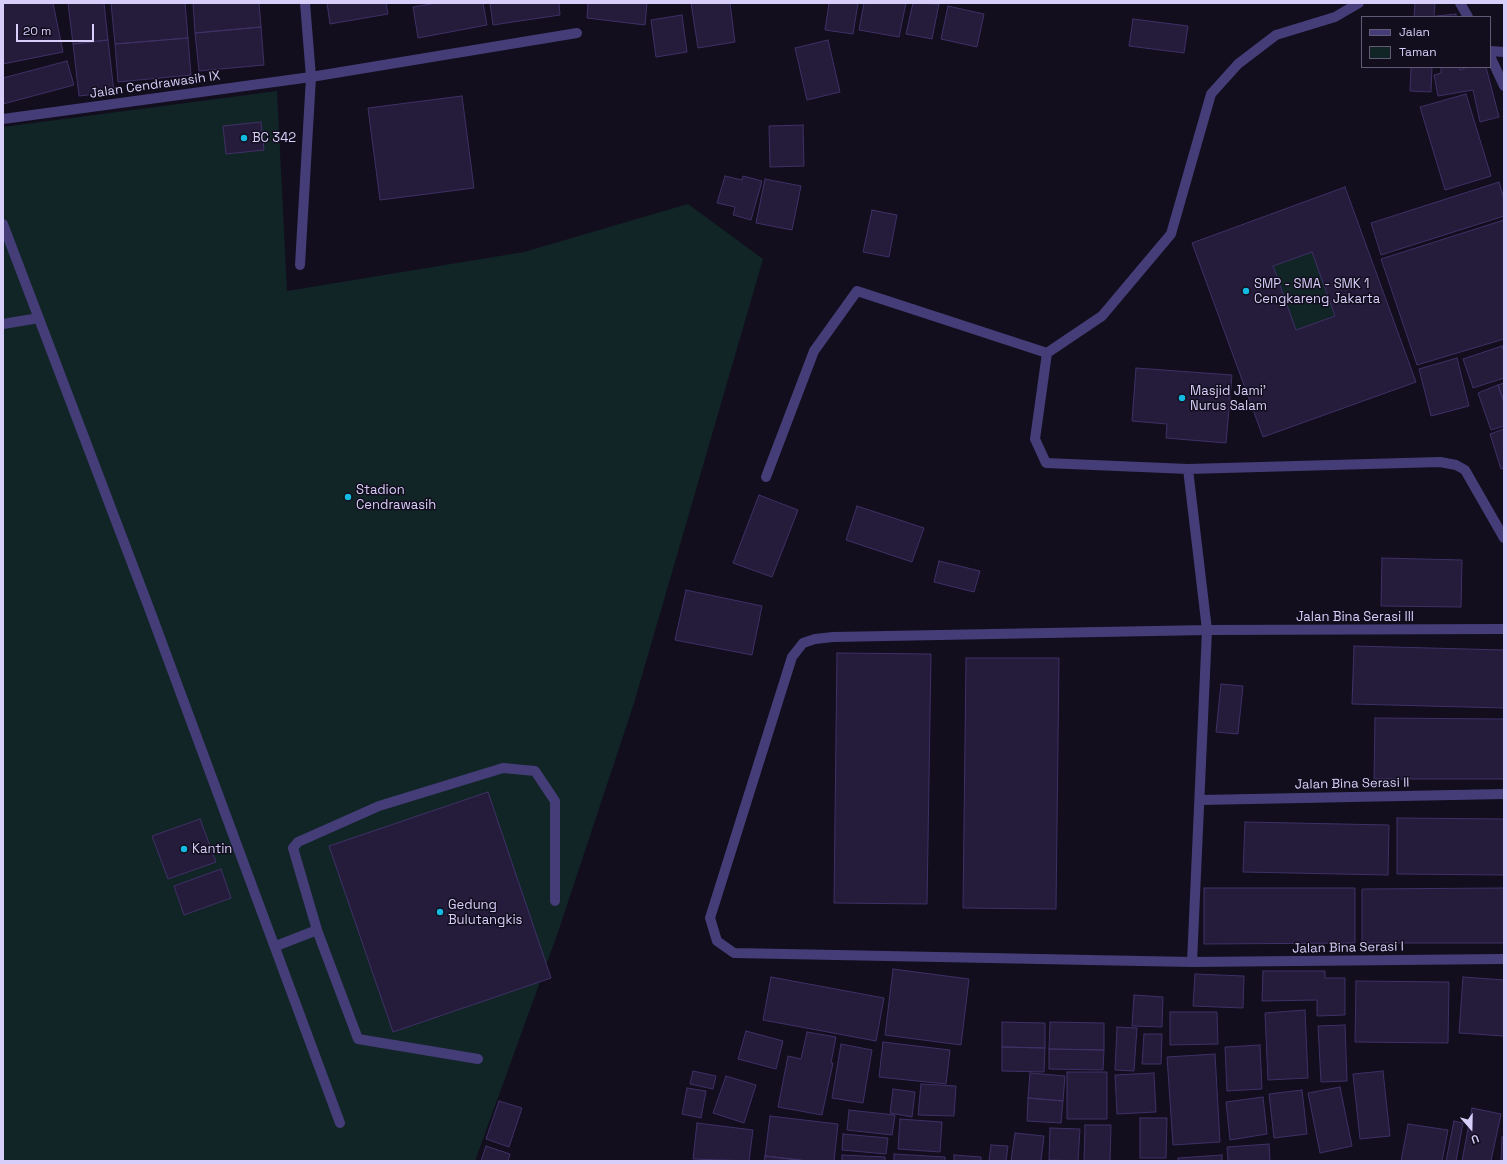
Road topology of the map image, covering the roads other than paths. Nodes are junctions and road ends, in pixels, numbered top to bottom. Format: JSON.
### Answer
{"nodes":[{"id":1,"x":305,"y":3,"type":"edge"},
{"id":2,"x":1359,"y":3,"type":"edge"},
{"id":3,"x":1460,"y":3,"type":"edge"},
{"id":4,"x":1467,"y":16,"type":"edge"},
{"id":5,"x":577,"y":33,"type":"dead end"},
{"id":6,"x":1491,"y":51,"type":"edge"},
{"id":7,"x":1504,"y":52,"type":"edge"},
{"id":8,"x":1491,"y":58,"type":"edge"},
{"id":9,"x":310,"y":77,"type":"junction"},
{"id":10,"x":1504,"y":86,"type":"edge"},
{"id":11,"x":3,"y":120,"type":"edge"},
{"id":12,"x":3,"y":224,"type":"edge"},
{"id":13,"x":300,"y":265,"type":"dead end"},
{"id":14,"x":39,"y":318,"type":"junction"},
{"id":15,"x":3,"y":324,"type":"edge"},
{"id":16,"x":1047,"y":353,"type":"junction"},
{"id":17,"x":1188,"y":469,"type":"junction"},
{"id":18,"x":766,"y":477,"type":"dead end"},
{"id":19,"x":1504,"y":538,"type":"edge"},
{"id":20,"x":1504,"y":629,"type":"edge"},
{"id":21,"x":1207,"y":630,"type":"junction"},
{"id":22,"x":1504,"y":794,"type":"edge"},
{"id":23,"x":1200,"y":800,"type":"junction"},
{"id":24,"x":555,"y":900,"type":"dead end"},
{"id":25,"x":317,"y":930,"type":"junction"},
{"id":26,"x":276,"y":946,"type":"junction"},
{"id":27,"x":1504,"y":959,"type":"edge"},
{"id":28,"x":1192,"y":962,"type":"junction"},
{"id":29,"x":478,"y":1059,"type":"dead end"},
{"id":30,"x":340,"y":1123,"type":"dead end"}],
"edges":[{"from":1,"to":9,"type":"street"},
{"from":2,"to":16,"type":"street"},
{"from":3,"to":4,"type":"street"},
{"from":5,"to":9,"type":"street","name":"Jalan Cendrawasih IX"},
{"from":6,"to":7,"type":"street"},
{"from":8,"to":10,"type":"street"},
{"from":9,"to":11,"type":"street","name":"Jalan Cendrawasih IX"},
{"from":9,"to":13,"type":"street"},
{"from":12,"to":14,"type":"street"},
{"from":14,"to":15,"type":"street"},
{"from":14,"to":26,"type":"street"},
{"from":16,"to":17,"type":"street"},
{"from":16,"to":18,"type":"street"},
{"from":17,"to":19,"type":"street"},
{"from":17,"to":21,"type":"street"},
{"from":20,"to":21,"type":"street","name":"Jalan Bina Serasi III"},
{"from":21,"to":23,"type":"street"},
{"from":21,"to":28,"type":"street","name":"Jalan Bina Serasi III"},
{"from":22,"to":23,"type":"street","name":"Jalan Bina Serasi II"},
{"from":23,"to":28,"type":"street"},
{"from":24,"to":25,"type":"street"},
{"from":25,"to":26,"type":"street"},
{"from":25,"to":29,"type":"street"},
{"from":26,"to":30,"type":"street"},
{"from":27,"to":28,"type":"street","name":"Jalan Bina Serasi I"}]}
